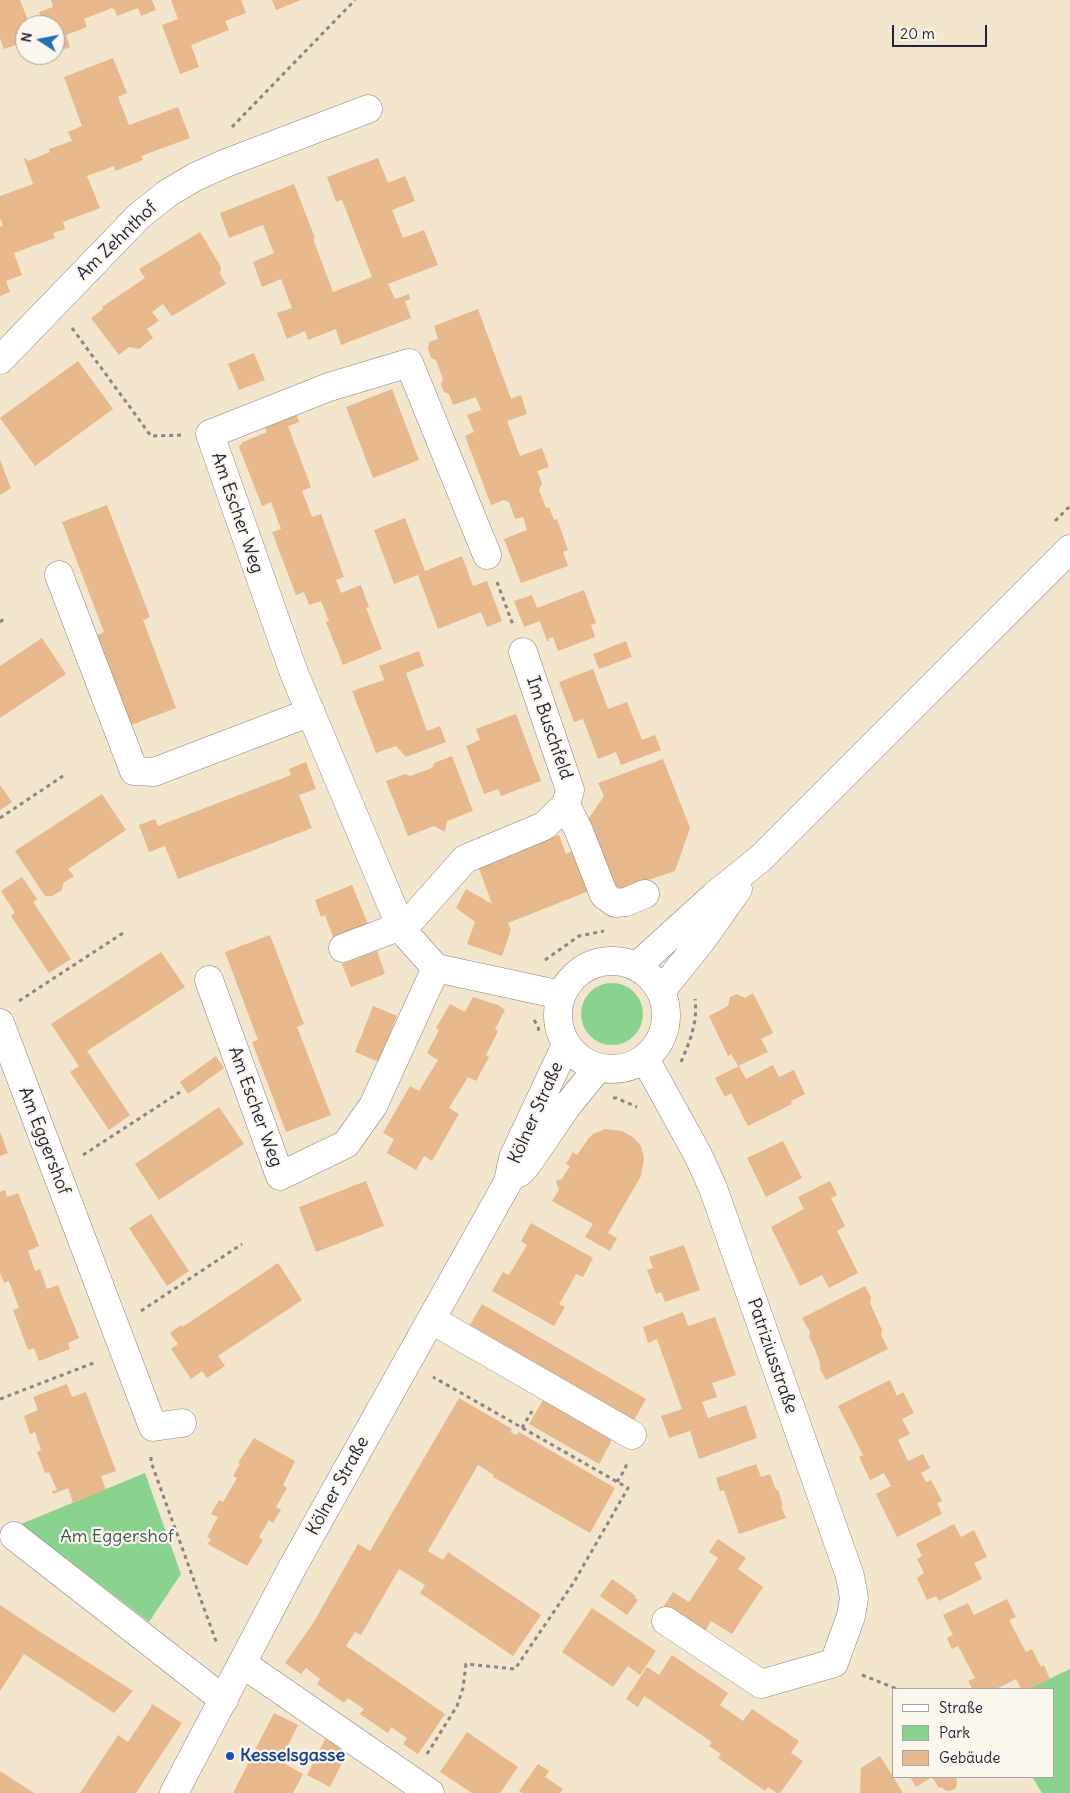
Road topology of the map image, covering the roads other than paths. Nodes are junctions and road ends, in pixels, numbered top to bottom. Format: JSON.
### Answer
{"nodes":[{"id":1,"x":368,"y":109,"type":"dead end"},
{"id":2,"x":0,"y":360,"type":"edge"},
{"id":3,"x":1070,"y":549,"type":"edge"},
{"id":4,"x":487,"y":555,"type":"road end"},
{"id":5,"x":59,"y":575,"type":"dead end"},
{"id":6,"x":523,"y":652,"type":"road end"},
{"id":7,"x":311,"y":712,"type":"junction"},
{"id":8,"x":566,"y":805,"type":"junction"},
{"id":9,"x":761,"y":858,"type":"junction"},
{"id":10,"x":645,"y":894,"type":"dead end"},
{"id":11,"x":402,"y":928,"type":"junction"},
{"id":12,"x":342,"y":948,"type":"dead end"},
{"id":13,"x":637,"y":966,"type":"junction"},
{"id":14,"x":436,"y":968,"type":"junction"},
{"id":15,"x":209,"y":980,"type":"dead end"},
{"id":16,"x":660,"y":991,"type":"junction"},
{"id":17,"x":561,"y":995,"type":"junction"},
{"id":18,"x":8,"y":1013,"type":"edge"},
{"id":19,"x":566,"y":1045,"type":"junction"},
{"id":20,"x":645,"y":1059,"type":"junction"},
{"id":21,"x":598,"y":1068,"type":"junction"},
{"id":22,"x":508,"y":1182,"type":"junction"},
{"id":23,"x":432,"y":1320,"type":"junction"},
{"id":24,"x":182,"y":1422,"type":"dead end"},
{"id":25,"x":632,"y":1435,"type":"dead end"},
{"id":26,"x":14,"y":1536,"type":"dead end"},
{"id":27,"x":666,"y":1621,"type":"dead end"},
{"id":28,"x":243,"y":1664,"type":"junction"},
{"id":29,"x":224,"y":1700,"type":"junction"},
{"id":30,"x":420,"y":1786,"type":"edge"},
{"id":31,"x":174,"y":1793,"type":"edge"}],
"edges":[{"from":1,"to":2,"type":"street","name":"Am Zehnthof"},
{"from":3,"to":9,"type":"street"},
{"from":4,"to":7,"type":"street","name":"Am Escher Weg"},
{"from":5,"to":7,"type":"street"},
{"from":6,"to":8,"type":"street","name":"Im Buschfeld"},
{"from":7,"to":11,"type":"street","name":"Am Escher Weg"},
{"from":8,"to":10,"type":"street"},
{"from":8,"to":11,"type":"street","name":"Im Buschfeld"},
{"from":9,"to":13,"type":"street"},
{"from":9,"to":16,"type":"street"},
{"from":11,"to":12,"type":"street"},
{"from":11,"to":14,"type":"street","name":"Am Escher Weg"},
{"from":13,"to":16,"type":"street"},
{"from":13,"to":17,"type":"street"},
{"from":14,"to":15,"type":"street","name":"Am Escher Weg"},
{"from":14,"to":17,"type":"street"},
{"from":16,"to":20,"type":"street"},
{"from":17,"to":19,"type":"street"},
{"from":18,"to":24,"type":"street","name":"Am Eggershof"},
{"from":19,"to":21,"type":"street"},
{"from":19,"to":22,"type":"street","name":"Kölner Straße"},
{"from":20,"to":21,"type":"street"},
{"from":20,"to":27,"type":"street","name":"Patriziusstraße"},
{"from":21,"to":22,"type":"street","name":"Kölner Straße"},
{"from":22,"to":23,"type":"street","name":"Kölner Straße"},
{"from":23,"to":25,"type":"street"},
{"from":23,"to":28,"type":"street","name":"Kölner Straße"},
{"from":26,"to":29,"type":"street"},
{"from":28,"to":29,"type":"street","name":"Kölner Straße"},
{"from":28,"to":30,"type":"street"},
{"from":29,"to":31,"type":"street","name":"Kölner Straße"}]}
